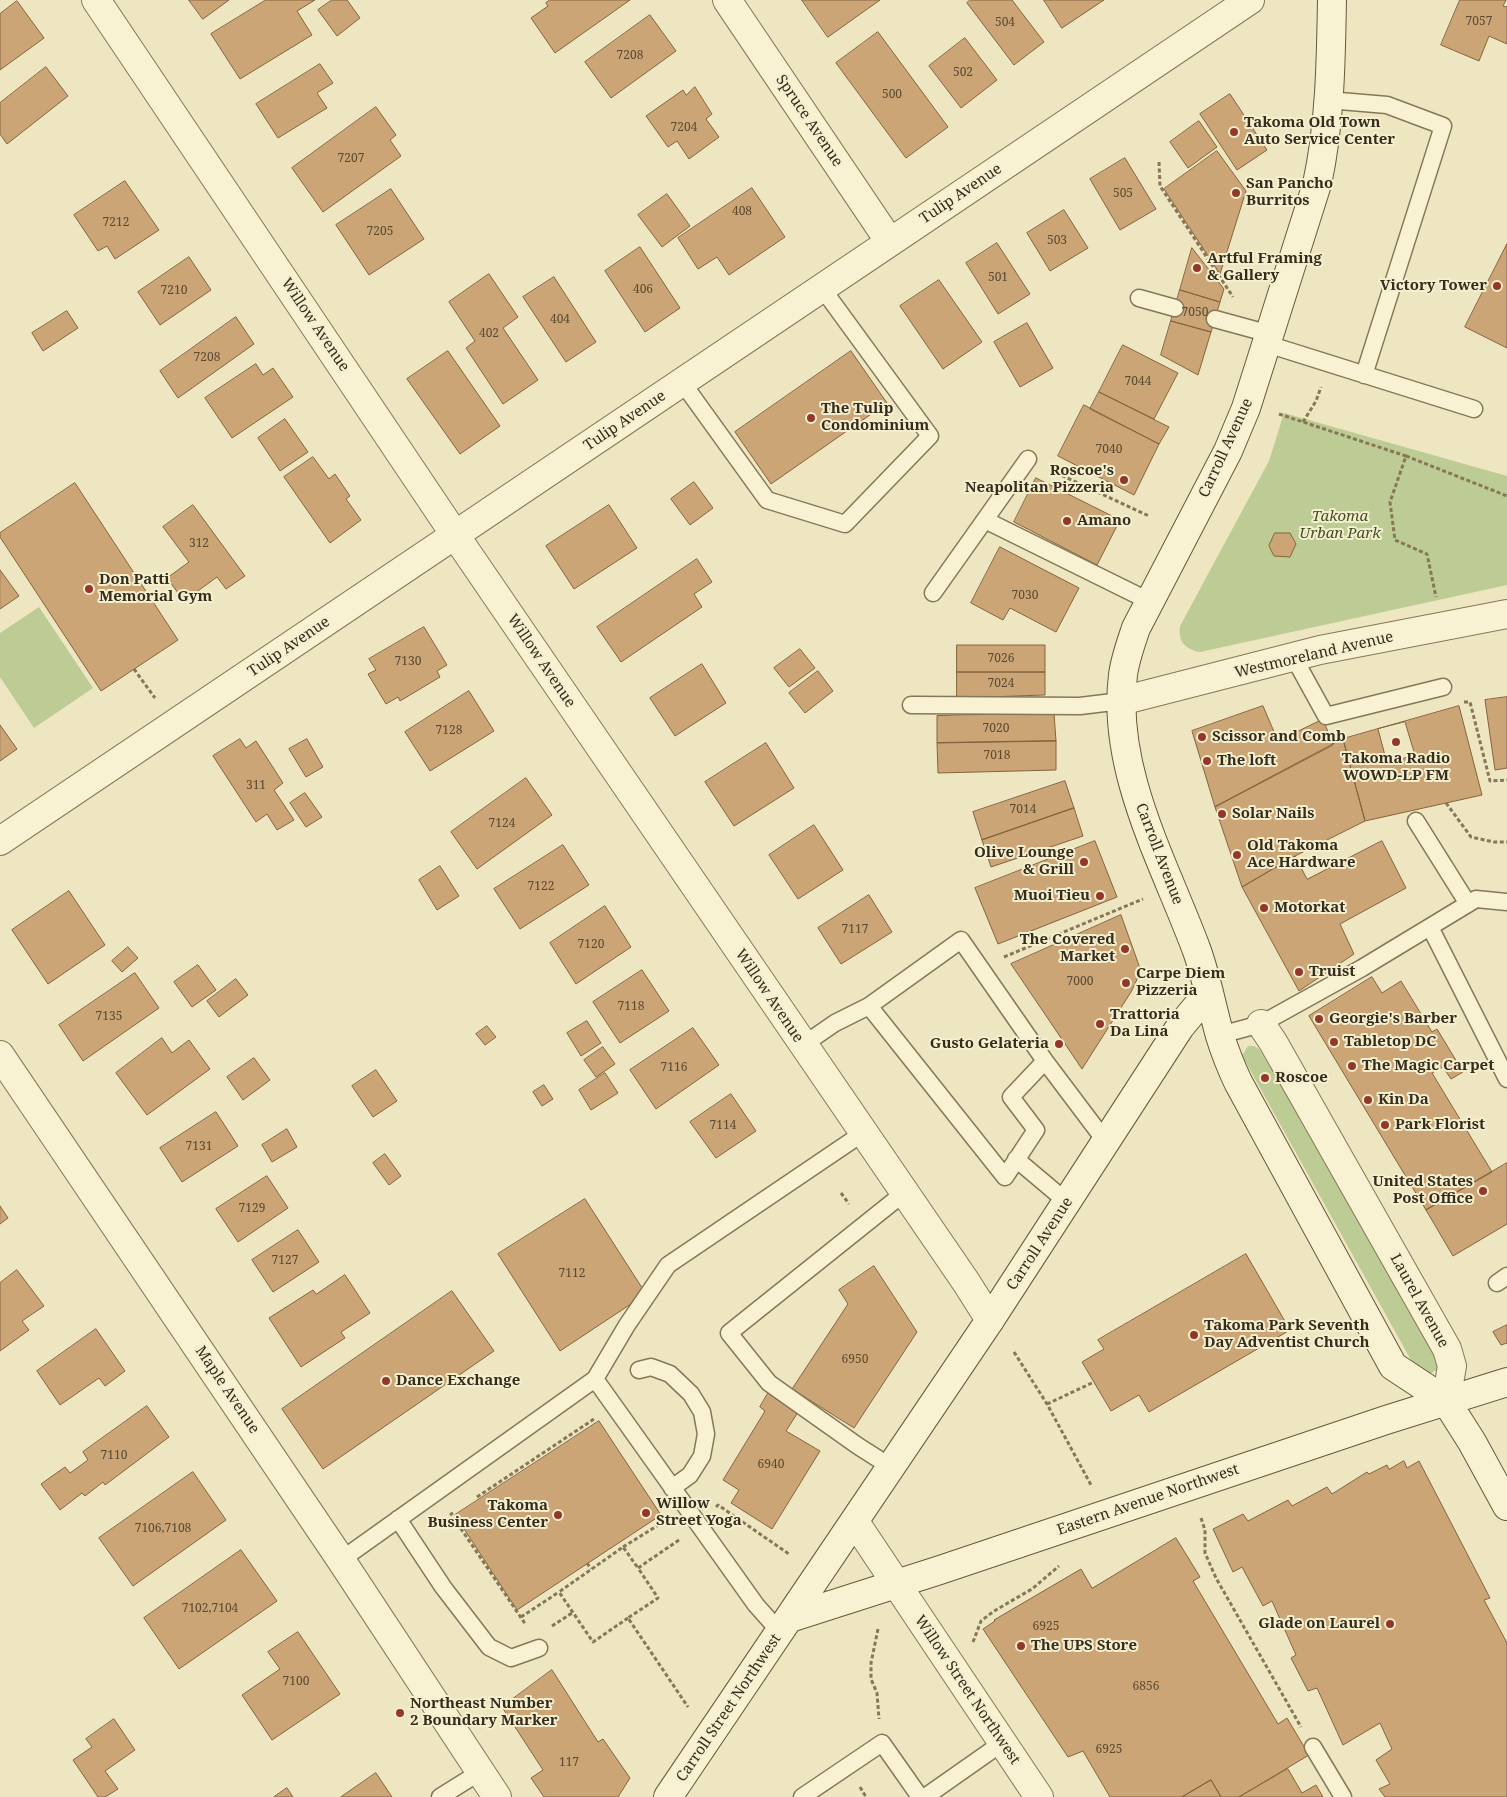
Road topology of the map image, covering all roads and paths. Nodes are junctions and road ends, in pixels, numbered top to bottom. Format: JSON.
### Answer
{"nodes":[{"id":1,"x":96,"y":0,"type":"edge"},
{"id":2,"x":728,"y":0,"type":"edge"},
{"id":3,"x":1250,"y":0,"type":"edge"},
{"id":4,"x":1332,"y":0,"type":"edge"},
{"id":5,"x":1328,"y":100,"type":"junction"},
{"id":6,"x":1159,"y":162,"type":"dead end"},
{"id":7,"x":890,"y":242,"type":"junction"},
{"id":8,"x":822,"y":288,"type":"junction"},
{"id":9,"x":1139,"y":298,"type":"dead end"},
{"id":10,"x":1238,"y":304,"type":"dead end"},
{"id":11,"x":1175,"y":308,"type":"dead end"},
{"id":12,"x":1215,"y":319,"type":"dead end"},
{"id":13,"x":1268,"y":339,"type":"junction"},
{"id":14,"x":1364,"y":375,"type":"junction"},
{"id":15,"x":682,"y":382,"type":"junction"},
{"id":16,"x":1316,"y":401,"type":"dead end"},
{"id":17,"x":1474,"y":409,"type":"dead end"},
{"id":18,"x":1279,"y":414,"type":"dead end"},
{"id":19,"x":1303,"y":422,"type":"junction"},
{"id":20,"x":1406,"y":456,"type":"junction"},
{"id":21,"x":1028,"y":459,"type":"joint"},
{"id":22,"x":1507,"y":496,"type":"edge"},
{"id":23,"x":1149,"y":516,"type":"dead end"},
{"id":24,"x":985,"y":520,"type":"junction"},
{"id":25,"x":455,"y":535,"type":"junction"},
{"id":26,"x":933,"y":593,"type":"dead end"},
{"id":27,"x":1150,"y":601,"type":"junction"},
{"id":28,"x":1437,"y":602,"type":"dead end"},
{"id":29,"x":1507,"y":614,"type":"edge"},
{"id":30,"x":1294,"y":658,"type":"junction"},
{"id":31,"x":134,"y":669,"type":"dead end"},
{"id":32,"x":1443,"y":687,"type":"dead end"},
{"id":33,"x":154,"y":698,"type":"dead end"},
{"id":34,"x":1121,"y":701,"type":"junction"},
{"id":35,"x":1470,"y":702,"type":"dead end"},
{"id":36,"x":911,"y":705,"type":"dead end"},
{"id":37,"x":1507,"y":780,"type":"edge"},
{"id":38,"x":1446,"y":803,"type":"dead end"},
{"id":39,"x":1416,"y":821,"type":"dead end"},
{"id":40,"x":0,"y":841,"type":"edge"},
{"id":41,"x":1507,"y":842,"type":"edge"},
{"id":42,"x":1172,"y":888,"type":"junction"},
{"id":43,"x":1507,"y":902,"type":"edge"},
{"id":44,"x":1468,"y":904,"type":"junction"},
{"id":45,"x":1430,"y":928,"type":"junction"},
{"id":46,"x":980,"y":968,"type":"junction"},
{"id":47,"x":1209,"y":992,"type":"junction"},
{"id":48,"x":869,"y":1006,"type":"junction"},
{"id":49,"x":1261,"y":1024,"type":"junction"},
{"id":50,"x":1220,"y":1035,"type":"junction"},
{"id":51,"x":803,"y":1045,"type":"junction"},
{"id":52,"x":0,"y":1055,"type":"edge"},
{"id":53,"x":1045,"y":1061,"type":"junction"},
{"id":54,"x":1507,"y":1079,"type":"edge"},
{"id":55,"x":863,"y":1133,"type":"junction"},
{"id":56,"x":1106,"y":1142,"type":"junction"},
{"id":57,"x":1016,"y":1159,"type":"junction"},
{"id":58,"x":904,"y":1193,"type":"junction"},
{"id":59,"x":1067,"y":1202,"type":"junction"},
{"id":60,"x":990,"y":1320,"type":"junction"},
{"id":61,"x":1014,"y":1352,"type":"dead end"},
{"id":62,"x":639,"y":1370,"type":"dead end"},
{"id":63,"x":595,"y":1379,"type":"junction"},
{"id":64,"x":1094,"y":1382,"type":"dead end"},
{"id":65,"x":1507,"y":1382,"type":"edge"},
{"id":66,"x":1446,"y":1401,"type":"junction"},
{"id":67,"x":1047,"y":1404,"type":"junction"},
{"id":68,"x":602,"y":1414,"type":"dead end"},
{"id":69,"x":891,"y":1467,"type":"junction"},
{"id":70,"x":1091,"y":1485,"type":"dead end"},
{"id":71,"x":672,"y":1488,"type":"junction"},
{"id":72,"x":475,"y":1498,"type":"dead end"},
{"id":73,"x":1507,"y":1506,"type":"edge"},
{"id":74,"x":459,"y":1509,"type":"dead end"},
{"id":75,"x":671,"y":1517,"type":"dead end"},
{"id":76,"x":1201,"y":1518,"type":"dead end"},
{"id":77,"x":398,"y":1519,"type":"junction"},
{"id":78,"x":854,"y":1522,"type":"junction"},
{"id":79,"x":702,"y":1529,"type":"junction"},
{"id":80,"x":623,"y":1547,"type":"junction"},
{"id":81,"x":789,"y":1554,"type":"dead end"},
{"id":82,"x":656,"y":1556,"type":"dead end"},
{"id":83,"x":342,"y":1560,"type":"junction"},
{"id":84,"x":587,"y":1563,"type":"dead end"},
{"id":85,"x":1059,"y":1566,"type":"dead end"},
{"id":86,"x":638,"y":1568,"type":"junction"},
{"id":87,"x":592,"y":1569,"type":"junction"},
{"id":88,"x":896,"y":1583,"type":"junction"},
{"id":89,"x":559,"y":1592,"type":"junction"},
{"id":90,"x":572,"y":1613,"type":"junction"},
{"id":91,"x":521,"y":1618,"type":"junction"},
{"id":92,"x":628,"y":1618,"type":"junction"},
{"id":93,"x":785,"y":1625,"type":"junction"},
{"id":94,"x":534,"y":1626,"type":"dead end"},
{"id":95,"x":550,"y":1627,"type":"dead end"},
{"id":96,"x":878,"y":1629,"type":"dead end"},
{"id":97,"x":972,"y":1642,"type":"dead end"},
{"id":98,"x":539,"y":1648,"type":"dead end"},
{"id":99,"x":688,"y":1707,"type":"dead end"},
{"id":100,"x":882,"y":1743,"type":"junction"},
{"id":101,"x":1002,"y":1743,"type":"junction"},
{"id":102,"x":1312,"y":1747,"type":"joint"},
{"id":103,"x":480,"y":1772,"type":"junction"},
{"id":104,"x":495,"y":1796,"type":"edge"},
{"id":105,"x":440,"y":1797,"type":"edge"},
{"id":106,"x":668,"y":1797,"type":"edge"},
{"id":107,"x":802,"y":1797,"type":"edge"},
{"id":108,"x":920,"y":1797,"type":"edge"},
{"id":109,"x":925,"y":1797,"type":"edge"},
{"id":110,"x":1039,"y":1797,"type":"edge"},
{"id":111,"x":1343,"y":1797,"type":"edge"}],
"edges":[{"from":1,"to":25,"type":"street","name":"Willow Avenue"},
{"from":2,"to":7,"type":"street","name":"Spruce Avenue"},
{"from":3,"to":7,"type":"street","name":"Tulip Avenue"},
{"from":4,"to":5,"type":"street","name":"Carroll Avenue"},
{"from":5,"to":13,"type":"street","name":"Carroll Avenue"},
{"from":5,"to":14,"type":"lane"},
{"from":6,"to":10,"type":"path"},
{"from":7,"to":8,"type":"street","name":"Tulip Avenue"},
{"from":8,"to":15,"type":"street","name":"Tulip Avenue"},
{"from":8,"to":15,"type":"lane"},
{"from":9,"to":11,"type":"lane"},
{"from":12,"to":13,"type":"lane"},
{"from":13,"to":14,"type":"lane"},
{"from":13,"to":27,"type":"street","name":"Carroll Avenue"},
{"from":14,"to":17,"type":"lane"},
{"from":15,"to":25,"type":"street","name":"Tulip Avenue"},
{"from":16,"to":19,"type":"path"},
{"from":18,"to":19,"type":"path"},
{"from":19,"to":20,"type":"path"},
{"from":20,"to":22,"type":"path"},
{"from":20,"to":28,"type":"path"},
{"from":21,"to":23,"type":"path"},
{"from":21,"to":24,"type":"lane"},
{"from":24,"to":26,"type":"lane"},
{"from":24,"to":27,"type":"lane"},
{"from":25,"to":40,"type":"street","name":"Tulip Avenue"},
{"from":25,"to":51,"type":"street","name":"Willow Avenue"},
{"from":27,"to":34,"type":"street","name":"Carroll Avenue"},
{"from":29,"to":30,"type":"street","name":"Westmoreland Avenue"},
{"from":30,"to":32,"type":"lane"},
{"from":30,"to":34,"type":"street","name":"Westmoreland Avenue"},
{"from":31,"to":33,"type":"path"},
{"from":34,"to":36,"type":"lane"},
{"from":34,"to":42,"type":"street","name":"Carroll Avenue"},
{"from":35,"to":37,"type":"path"},
{"from":38,"to":41,"type":"path"},
{"from":39,"to":44,"type":"lane"},
{"from":42,"to":46,"type":"path"},
{"from":42,"to":47,"type":"street","name":"Carroll Avenue"},
{"from":43,"to":44,"type":"lane"},
{"from":44,"to":45,"type":"lane"},
{"from":45,"to":49,"type":"lane"},
{"from":45,"to":54,"type":"lane"},
{"from":46,"to":48,"type":"lane"},
{"from":46,"to":53,"type":"lane"},
{"from":47,"to":50,"type":"street"},
{"from":47,"to":56,"type":"street","name":"Carroll Avenue"},
{"from":48,"to":51,"type":"lane"},
{"from":48,"to":57,"type":"lane"},
{"from":49,"to":50,"type":"lane"},
{"from":49,"to":66,"type":"street","name":"Laurel Avenue"},
{"from":50,"to":66,"type":"street"},
{"from":51,"to":55,"type":"street","name":"Willow Avenue"},
{"from":52,"to":83,"type":"street","name":"Maple Avenue"},
{"from":53,"to":56,"type":"lane"},
{"from":53,"to":57,"type":"lane"},
{"from":55,"to":58,"type":"street","name":"Willow Avenue"},
{"from":55,"to":63,"type":"lane"},
{"from":56,"to":59,"type":"street","name":"Carroll Avenue"},
{"from":57,"to":59,"type":"lane"},
{"from":58,"to":60,"type":"street","name":"Willow Avenue"},
{"from":58,"to":69,"type":"lane"},
{"from":59,"to":60,"type":"street","name":"Carroll Avenue"},
{"from":60,"to":69,"type":"street","name":"Carroll Avenue"},
{"from":61,"to":67,"type":"path"},
{"from":62,"to":71,"type":"lane"},
{"from":63,"to":71,"type":"lane"},
{"from":63,"to":77,"type":"lane"},
{"from":64,"to":67,"type":"path"},
{"from":65,"to":66,"type":"street","name":"Eastern Avenue Northwest"},
{"from":66,"to":73,"type":"street"},
{"from":66,"to":88,"type":"street","name":"Eastern Avenue Northwest"},
{"from":67,"to":70,"type":"path"},
{"from":68,"to":72,"type":"path"},
{"from":69,"to":78,"type":"street","name":"Carroll Avenue"},
{"from":71,"to":79,"type":"lane"},
{"from":74,"to":91,"type":"path"},
{"from":75,"to":80,"type":"path"},
{"from":76,"to":102,"type":"path"},
{"from":77,"to":83,"type":"lane"},
{"from":77,"to":98,"type":"lane"},
{"from":78,"to":88,"type":"street","name":"Willow Street Northwest"},
{"from":78,"to":93,"type":"street","name":"Carroll Avenue"},
{"from":79,"to":81,"type":"path"},
{"from":79,"to":93,"type":"lane"},
{"from":80,"to":86,"type":"path"},
{"from":80,"to":87,"type":"path"},
{"from":82,"to":86,"type":"path"},
{"from":83,"to":103,"type":"street","name":"Maple Avenue"},
{"from":84,"to":87,"type":"path"},
{"from":85,"to":97,"type":"path"},
{"from":86,"to":92,"type":"path"},
{"from":87,"to":89,"type":"path"},
{"from":88,"to":93,"type":"street","name":"Eastern Avenue Northwest"},
{"from":88,"to":101,"type":"street","name":"Willow Street Northwest"},
{"from":89,"to":90,"type":"path"},
{"from":89,"to":91,"type":"path"},
{"from":90,"to":92,"type":"path"},
{"from":90,"to":95,"type":"path"},
{"from":91,"to":94,"type":"path"},
{"from":92,"to":99,"type":"path"},
{"from":93,"to":106,"type":"street","name":"Carroll Street Northwest"},
{"from":96,"to":100,"type":"path"},
{"from":100,"to":107,"type":"lane"},
{"from":100,"to":108,"type":"lane"},
{"from":101,"to":109,"type":"lane"},
{"from":101,"to":110,"type":"street","name":"Willow Street Northwest"},
{"from":102,"to":111,"type":"lane"},
{"from":103,"to":104,"type":"street","name":"Maple Avenue"},
{"from":103,"to":105,"type":"lane"}]}
